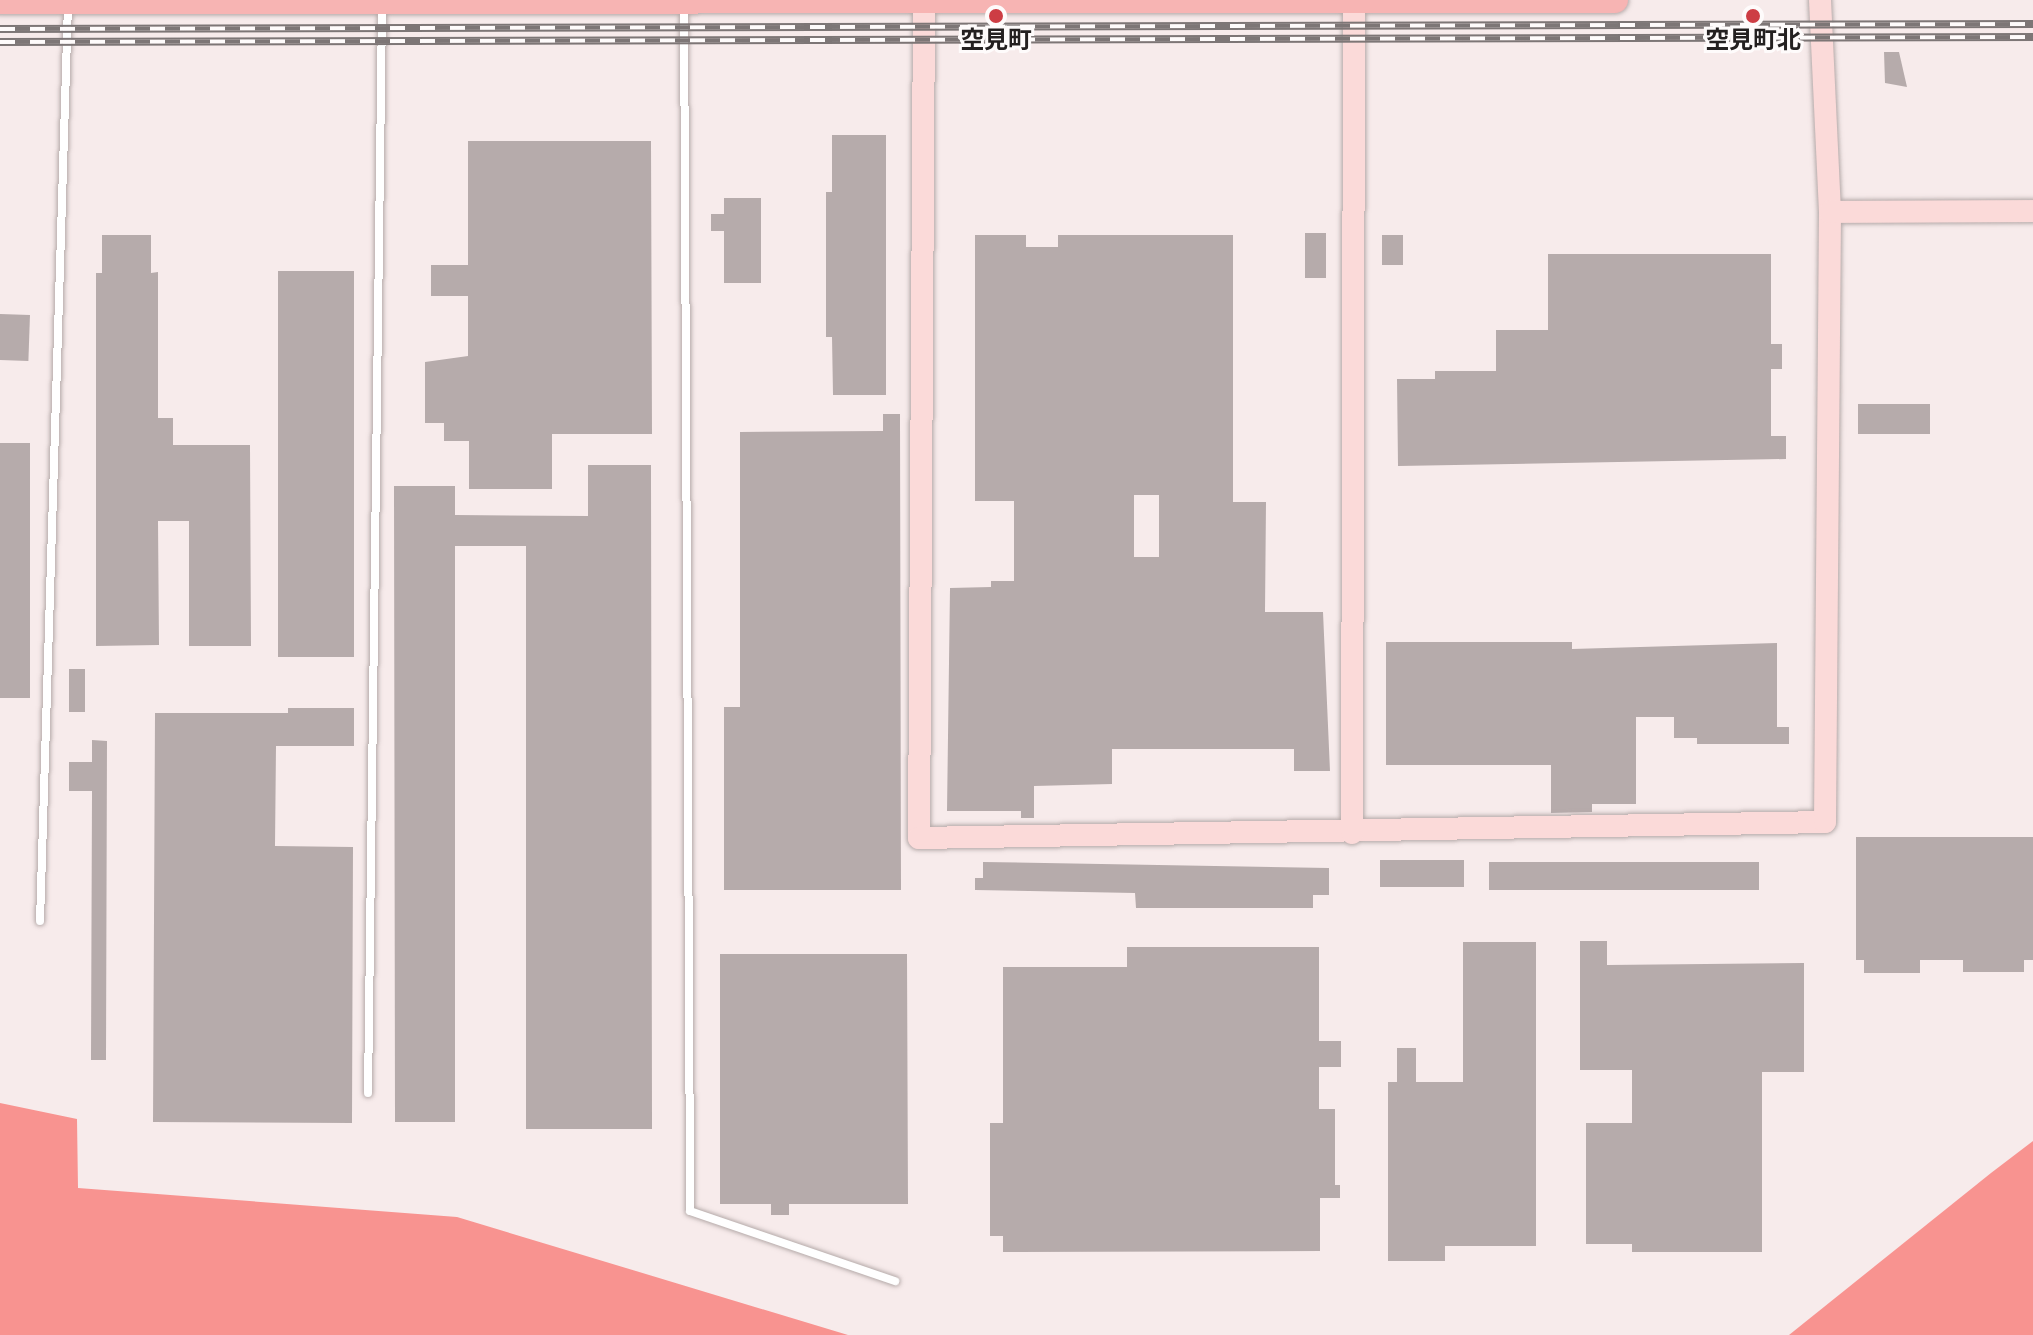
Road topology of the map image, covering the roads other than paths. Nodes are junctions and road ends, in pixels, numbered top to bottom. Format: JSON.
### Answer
{"nodes":[{"id":1,"x":68,"y":0,"type":"edge"},
{"id":2,"x":382,"y":0,"type":"edge"},
{"id":3,"x":1615,"y":0,"type":"edge"},
{"id":4,"x":1820,"y":0,"type":"edge"},
{"id":5,"x":0,"y":1,"type":"edge"},
{"id":6,"x":684,"y":1,"type":"edge"},
{"id":7,"x":924,"y":2,"type":"edge"},
{"id":8,"x":1323,"y":2,"type":"edge"},
{"id":9,"x":1354,"y":2,"type":"edge"},
{"id":10,"x":2033,"y":211,"type":"edge"},
{"id":11,"x":1830,"y":212,"type":"junction"},
{"id":12,"x":1352,"y":833,"type":"junction"},
{"id":13,"x":40,"y":921,"type":"dead end"},
{"id":14,"x":368,"y":1093,"type":"dead end"},
{"id":15,"x":895,"y":1281,"type":"dead end"}],
"edges":[{"from":1,"to":2,"type":"main road"},
{"from":1,"to":5,"type":"main road"},
{"from":1,"to":13,"type":"lane"},
{"from":2,"to":6,"type":"main road"},
{"from":2,"to":14,"type":"lane"},
{"from":3,"to":9,"type":"main road"},
{"from":4,"to":11,"type":"street"},
{"from":6,"to":7,"type":"main road"},
{"from":6,"to":15,"type":"lane"},
{"from":7,"to":8,"type":"main road"},
{"from":7,"to":12,"type":"street"},
{"from":8,"to":9,"type":"main road"},
{"from":9,"to":12,"type":"street"},
{"from":10,"to":11,"type":"street"},
{"from":11,"to":12,"type":"street"}]}
